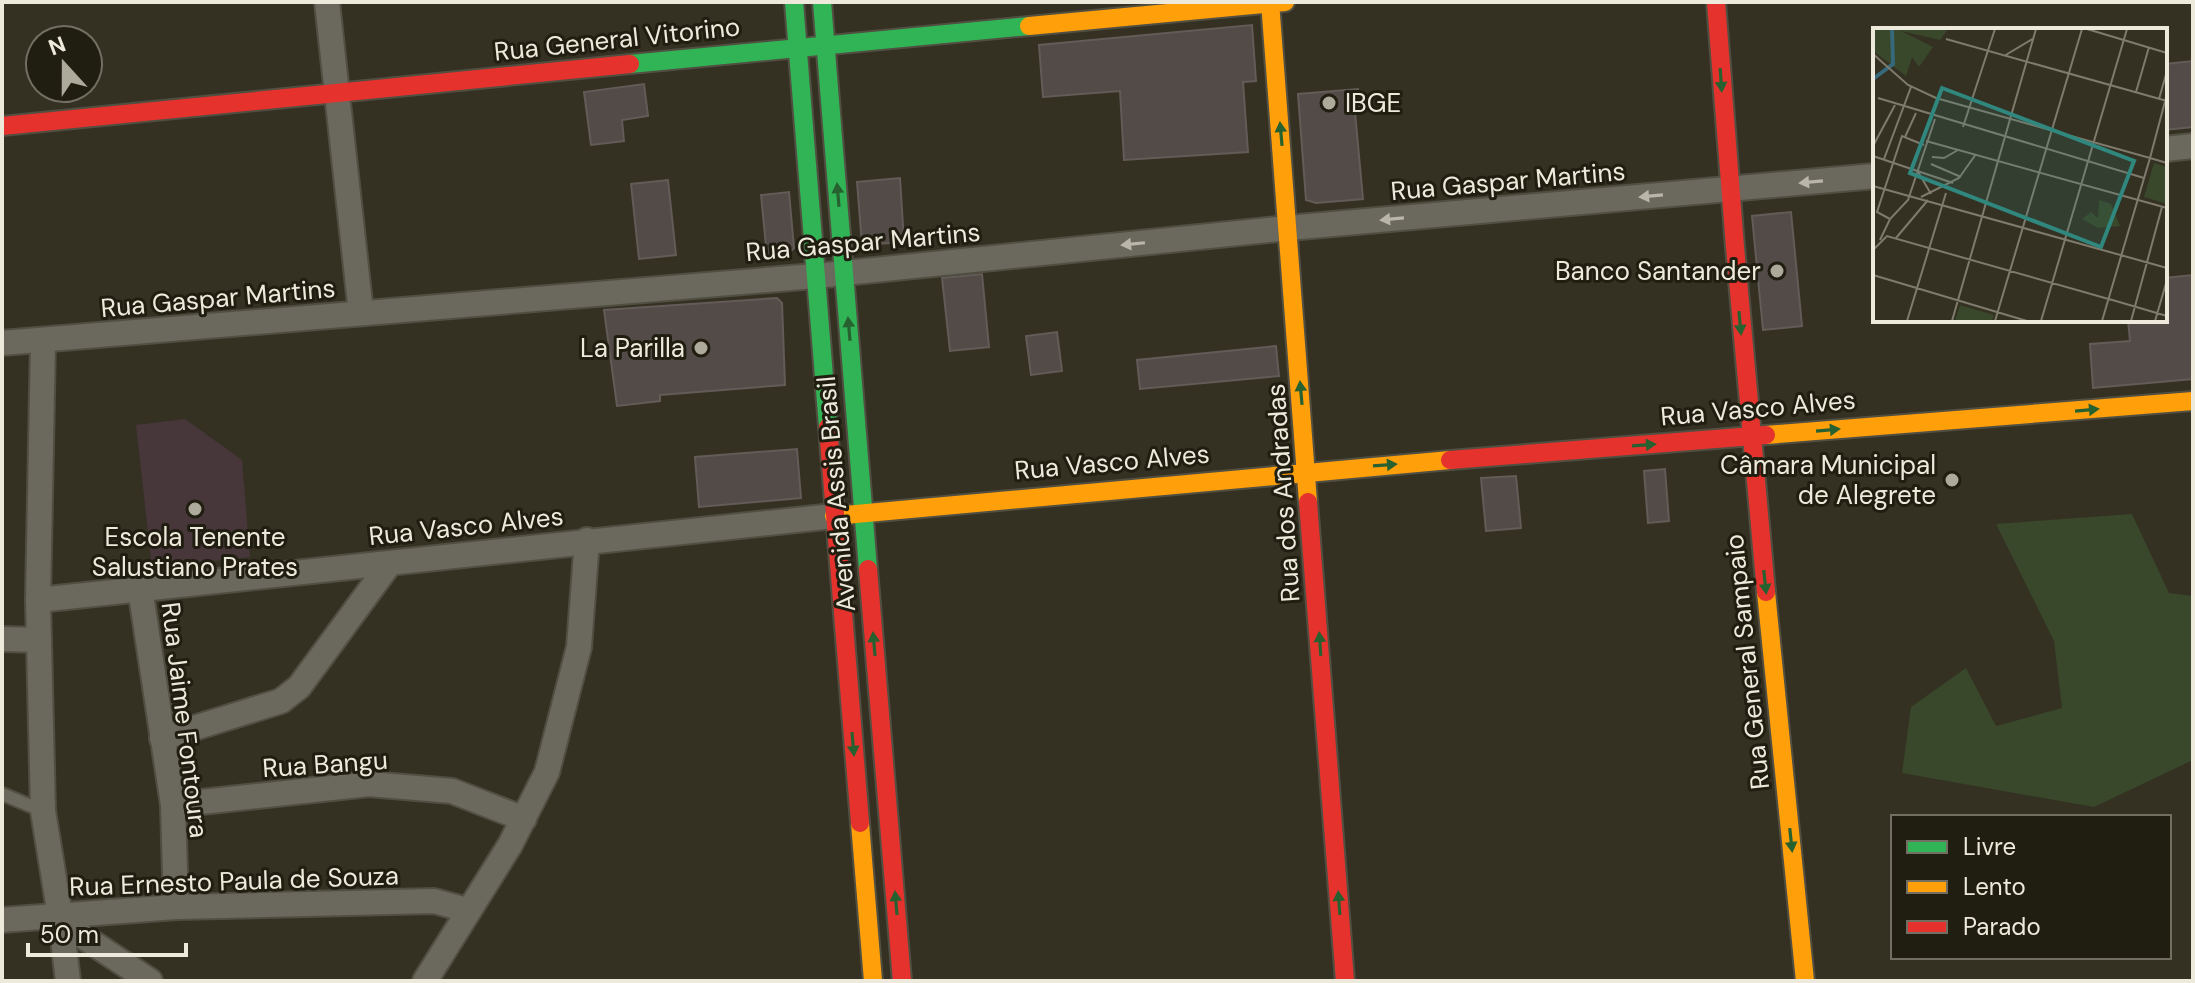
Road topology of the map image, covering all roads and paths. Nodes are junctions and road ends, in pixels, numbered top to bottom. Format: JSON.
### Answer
{"nodes":[{"id":1,"x":327,"y":2,"type":"edge"},
{"id":2,"x":794,"y":2,"type":"edge"},
{"id":3,"x":822,"y":2,"type":"edge"},
{"id":4,"x":1716,"y":2,"type":"edge"},
{"id":5,"x":1275,"y":3,"type":"edge"},
{"id":6,"x":826,"y":44,"type":"junction"},
{"id":7,"x":798,"y":47,"type":"junction"},
{"id":8,"x":335,"y":93,"type":"junction"},
{"id":9,"x":2,"y":126,"type":"edge"},
{"id":10,"x":2193,"y":146,"type":"edge"},
{"id":11,"x":2167,"y":149,"type":"edge"},
{"id":12,"x":1873,"y":176,"type":"edge"},
{"id":13,"x":1729,"y":189,"type":"junction"},
{"id":14,"x":1288,"y":228,"type":"junction"},
{"id":15,"x":844,"y":273,"type":"junction"},
{"id":16,"x":815,"y":276,"type":"junction"},
{"id":17,"x":361,"y":313,"type":"junction"},
{"id":18,"x":43,"y":341,"type":"junction"},
{"id":19,"x":2,"y":343,"type":"edge"},
{"id":20,"x":852,"y":369,"type":"junction"},
{"id":21,"x":823,"y":371,"type":"junction"},
{"id":22,"x":2193,"y":401,"type":"edge"},
{"id":23,"x":1750,"y":437,"type":"junction"},
{"id":24,"x":1307,"y":471,"type":"junction"},
{"id":25,"x":864,"y":513,"type":"junction"},
{"id":26,"x":834,"y":516,"type":"junction"},
{"id":27,"x":587,"y":540,"type":"junction"},
{"id":28,"x":390,"y":563,"type":"junction"},
{"id":29,"x":140,"y":588,"type":"junction"},
{"id":30,"x":38,"y":600,"type":"junction"},
{"id":31,"x":2,"y":639,"type":"edge"},
{"id":32,"x":39,"y":640,"type":"junction"},
{"id":33,"x":162,"y":738,"type":"junction"},
{"id":34,"x":2,"y":794,"type":"edge"},
{"id":35,"x":173,"y":805,"type":"junction"},
{"id":36,"x":43,"y":811,"type":"junction"},
{"id":37,"x":524,"y":819,"type":"junction"},
{"id":38,"x":893,"y":874,"type":"junction"},
{"id":39,"x":864,"y":877,"type":"junction"},
{"id":40,"x":176,"y":907,"type":"junction"},
{"id":41,"x":467,"y":910,"type":"junction"},
{"id":42,"x":61,"y":919,"type":"junction"},
{"id":43,"x":2,"y":920,"type":"edge"},
{"id":44,"x":68,"y":981,"type":"edge"},
{"id":45,"x":150,"y":981,"type":"edge"},
{"id":46,"x":425,"y":981,"type":"edge"},
{"id":47,"x":873,"y":981,"type":"edge"},
{"id":48,"x":902,"y":981,"type":"edge"},
{"id":49,"x":1345,"y":981,"type":"edge"},
{"id":50,"x":1805,"y":981,"type":"edge"}],
"edges":[{"from":1,"to":8,"type":"street"},
{"from":2,"to":7,"type":"street","name":"Avenida Assis Brasil"},
{"from":3,"to":6,"type":"street","name":"Avenida Assis Brasil"},
{"from":4,"to":13,"type":"street","name":"Rua General Sampaio","one_way":true},
{"from":5,"to":6,"type":"street","name":"Rua General Vitorino"},
{"from":14,"to":5,"type":"street","name":"Rua dos Andradas","one_way":true},
{"from":6,"to":7,"type":"street","name":"Rua General Vitorino"},
{"from":15,"to":6,"type":"street","name":"Avenida Assis Brasil","one_way":true},
{"from":7,"to":8,"type":"street","name":"Rua General Vitorino"},
{"from":7,"to":16,"type":"street","name":"Avenida Assis Brasil"},
{"from":8,"to":9,"type":"street","name":"Rua General Vitorino"},
{"from":8,"to":17,"type":"street"},
{"from":10,"to":11,"type":"street"},
{"from":12,"to":13,"type":"street","name":"Rua Gaspar Martins","one_way":true},
{"from":13,"to":14,"type":"street","name":"Rua Gaspar Martins","one_way":true},
{"from":13,"to":23,"type":"street","name":"Rua General Sampaio","one_way":true},
{"from":14,"to":15,"type":"street","name":"Rua Gaspar Martins","one_way":true},
{"from":24,"to":14,"type":"street","name":"Rua dos Andradas","one_way":true},
{"from":15,"to":16,"type":"street","name":"Rua Gaspar Martins"},
{"from":20,"to":15,"type":"street","name":"Avenida Assis Brasil","one_way":true},
{"from":16,"to":17,"type":"street","name":"Rua Gaspar Martins"},
{"from":16,"to":21,"type":"street","name":"Avenida Assis Brasil"},
{"from":17,"to":18,"type":"street","name":"Rua Gaspar Martins"},
{"from":18,"to":19,"type":"street","name":"Rua Gaspar Martins"},
{"from":18,"to":30,"type":"street"},
{"from":20,"to":21,"type":"street"},
{"from":20,"to":25,"type":"street","name":"Avenida Assis Brasil"},
{"from":21,"to":26,"type":"street","name":"Avenida Assis Brasil"},
{"from":23,"to":22,"type":"street","name":"Rua Vasco Alves","one_way":true},
{"from":24,"to":23,"type":"street","name":"Rua Vasco Alves","one_way":true},
{"from":23,"to":50,"type":"street","name":"Rua General Sampaio","one_way":true},
{"from":24,"to":25,"type":"street","name":"Rua Vasco Alves"},
{"from":49,"to":24,"type":"street","name":"Rua dos Andradas","one_way":true},
{"from":25,"to":26,"type":"street","name":"Rua Vasco Alves"},
{"from":38,"to":25,"type":"street","name":"Avenida Assis Brasil","one_way":true},
{"from":26,"to":27,"type":"street","name":"Rua Vasco Alves"},
{"from":26,"to":39,"type":"street","name":"Avenida Assis Brasil","one_way":true},
{"from":27,"to":28,"type":"street","name":"Rua Vasco Alves"},
{"from":27,"to":37,"type":"street"},
{"from":28,"to":29,"type":"street","name":"Rua Vasco Alves"},
{"from":28,"to":33,"type":"street"},
{"from":29,"to":30,"type":"street","name":"Rua Vasco Alves"},
{"from":29,"to":33,"type":"street","name":"Rua Jaime Fontoura"},
{"from":30,"to":32,"type":"street"},
{"from":31,"to":32,"type":"street"},
{"from":32,"to":36,"type":"street"},
{"from":33,"to":35,"type":"street","name":"Rua Jaime Fontoura"},
{"from":34,"to":36,"type":"lane"},
{"from":35,"to":37,"type":"street","name":"Rua Bangu"},
{"from":35,"to":40,"type":"street","name":"Rua Jaime Fontoura"},
{"from":36,"to":42,"type":"street"},
{"from":37,"to":41,"type":"street"},
{"from":38,"to":39,"type":"street"},
{"from":48,"to":38,"type":"street","name":"Avenida Assis Brasil","one_way":true},
{"from":39,"to":47,"type":"street","name":"Avenida Assis Brasil"},
{"from":40,"to":41,"type":"street","name":"Rua Ernesto Paula de Souza"},
{"from":40,"to":42,"type":"street","name":"Rua Ernesto Paula de Souza"},
{"from":41,"to":46,"type":"street"},
{"from":42,"to":43,"type":"street","name":"Rua Ernesto Paula de Souza"},
{"from":42,"to":44,"type":"street"},
{"from":42,"to":45,"type":"street"}]}
